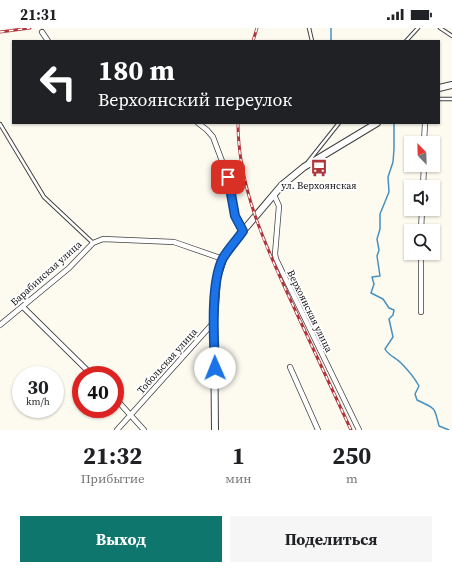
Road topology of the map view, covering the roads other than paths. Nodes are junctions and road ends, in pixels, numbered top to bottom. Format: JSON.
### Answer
{"nodes":[{"id":1,"x":309,"y":28,"type":"edge"},
{"id":2,"x":418,"y":28,"type":"edge"},
{"id":3,"x":440,"y":28,"type":"edge"},
{"id":4,"x":42,"y":32,"type":"dead end"},
{"id":5,"x":452,"y":36,"type":"edge"},
{"id":6,"x":47,"y":40,"type":"edge"},
{"id":7,"x":312,"y":40,"type":"edge"},
{"id":8,"x":407,"y":40,"type":"edge"},
{"id":9,"x":452,"y":84,"type":"edge"},
{"id":10,"x":440,"y":88,"type":"edge"},
{"id":11,"x":440,"y":99,"type":"edge"},
{"id":12,"x":452,"y":99,"type":"edge"},
{"id":13,"x":0,"y":124,"type":"edge"},
{"id":14,"x":199,"y":124,"type":"edge"},
{"id":15,"x":338,"y":124,"type":"edge"},
{"id":16,"x":375,"y":124,"type":"edge"},
{"id":17,"x":425,"y":124,"type":"edge"},
{"id":18,"x":424,"y":136,"type":"edge"},
{"id":19,"x":304,"y":167,"type":"junction"},
{"id":20,"x":274,"y":195,"type":"junction"},
{"id":21,"x":243,"y":231,"type":"junction"},
{"id":22,"x":93,"y":243,"type":"junction"},
{"id":23,"x":223,"y":259,"type":"junction"},
{"id":24,"x":421,"y":260,"type":"edge"},
{"id":25,"x":23,"y":307,"type":"junction"},
{"id":26,"x":421,"y":312,"type":"dead end"},
{"id":27,"x":214,"y":322,"type":"junction"},
{"id":28,"x":0,"y":325,"type":"edge"},
{"id":29,"x":83,"y":366,"type":"edge"},
{"id":30,"x":290,"y":367,"type":"dead end"},
{"id":31,"x":124,"y":409,"type":"edge"},
{"id":32,"x":130,"y":416,"type":"junction"},
{"id":33,"x":117,"y":430,"type":"edge"},
{"id":34,"x":144,"y":430,"type":"edge"},
{"id":35,"x":216,"y":430,"type":"edge"},
{"id":36,"x":318,"y":430,"type":"edge"},
{"id":37,"x":359,"y":430,"type":"edge"}],
"edges":[{"from":1,"to":7,"type":"lane"},
{"from":2,"to":8,"type":"lane"},
{"from":3,"to":5,"type":"lane"},
{"from":4,"to":6,"type":"street"},
{"from":9,"to":10,"type":"street"},
{"from":11,"to":12,"type":"lane"},
{"from":13,"to":22,"type":"lane"},
{"from":14,"to":21,"type":"street"},
{"from":15,"to":19,"type":"lane"},
{"from":16,"to":19,"type":"street"},
{"from":17,"to":18,"type":"street"},
{"from":19,"to":20,"type":"street"},
{"from":20,"to":21,"type":"street"},
{"from":20,"to":37,"type":"street","name":"Верхоянская улица"},
{"from":21,"to":23,"type":"street"},
{"from":22,"to":23,"type":"street","name":"Барабинская улица"},
{"from":22,"to":25,"type":"street","name":"Барабинская улица"},
{"from":23,"to":27,"type":"street"},
{"from":24,"to":26,"type":"street"},
{"from":25,"to":28,"type":"street","name":"Барабинская улица"},
{"from":25,"to":29,"type":"street"},
{"from":27,"to":32,"type":"street","name":"Тобольская улица"},
{"from":27,"to":35,"type":"street"},
{"from":30,"to":36,"type":"street"},
{"from":31,"to":32,"type":"street"},
{"from":32,"to":33,"type":"street","name":"Тобольская улица"},
{"from":32,"to":34,"type":"street"}]}
